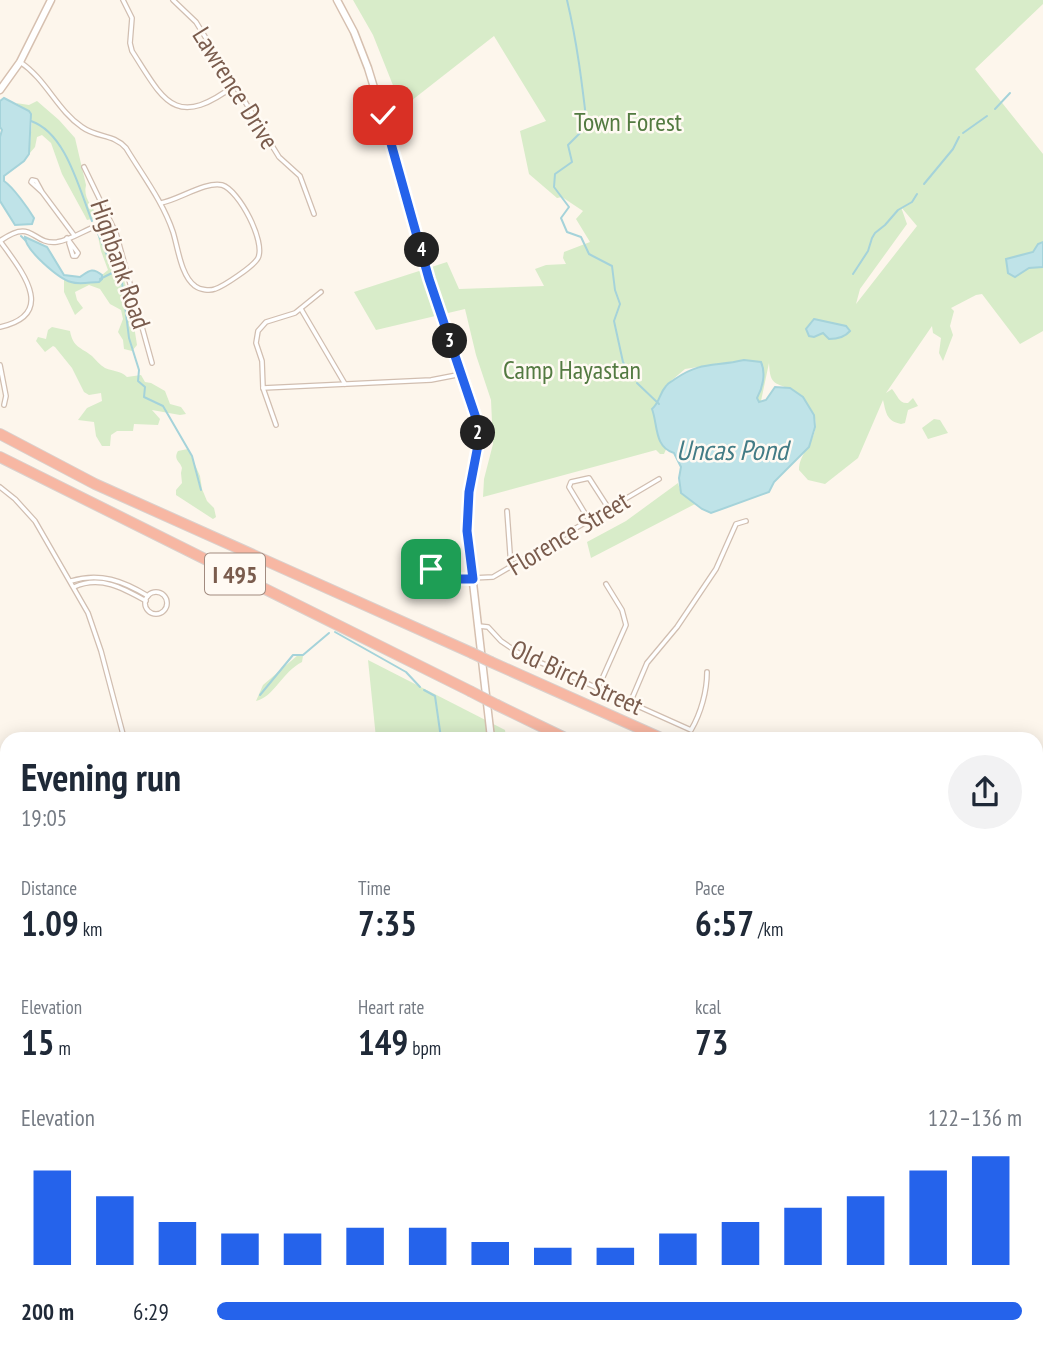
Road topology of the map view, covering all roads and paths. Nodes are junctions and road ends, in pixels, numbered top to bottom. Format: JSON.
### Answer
{"nodes":[{"id":1,"x":51,"y":0,"type":"edge"},
{"id":2,"x":123,"y":0,"type":"edge"},
{"id":3,"x":173,"y":0,"type":"edge"},
{"id":4,"x":337,"y":0,"type":"edge"},
{"id":5,"x":20,"y":62,"type":"junction"},
{"id":6,"x":234,"y":85,"type":"junction"},
{"id":7,"x":0,"y":90,"type":"edge"},
{"id":8,"x":84,"y":167,"type":"dead end"},
{"id":9,"x":42,"y":192,"type":"dead end"},
{"id":10,"x":161,"y":203,"type":"junction"},
{"id":11,"x":314,"y":214,"type":"dead end"},
{"id":12,"x":110,"y":223,"type":"junction"},
{"id":13,"x":74,"y":235,"type":"junction"},
{"id":14,"x":0,"y":241,"type":"edge"},
{"id":15,"x":321,"y":292,"type":"dead end"},
{"id":16,"x":301,"y":309,"type":"junction"},
{"id":17,"x":0,"y":327,"type":"edge"},
{"id":18,"x":152,"y":363,"type":"dead end"},
{"id":19,"x":0,"y":365,"type":"edge"},
{"id":20,"x":462,"y":374,"type":"junction"},
{"id":21,"x":345,"y":384,"type":"junction"},
{"id":22,"x":263,"y":388,"type":"junction"},
{"id":23,"x":4,"y":405,"type":"dead end"},
{"id":24,"x":275,"y":425,"type":"dead end"},
{"id":25,"x":0,"y":434,"type":"edge"},
{"id":26,"x":0,"y":457,"type":"edge"},
{"id":27,"x":659,"y":479,"type":"dead end"},
{"id":28,"x":0,"y":486,"type":"edge"},
{"id":29,"x":608,"y":509,"type":"junction"},
{"id":30,"x":507,"y":511,"type":"dead end"},
{"id":31,"x":589,"y":521,"type":"junction"},
{"id":32,"x":746,"y":521,"type":"dead end"},
{"id":33,"x":406,"y":557,"type":"dead end"},
{"id":34,"x":511,"y":568,"type":"junction"},
{"id":35,"x":473,"y":579,"type":"junction"},
{"id":36,"x":71,"y":581,"type":"junction"},
{"id":37,"x":606,"y":584,"type":"dead end"},
{"id":38,"x":75,"y":587,"type":"junction"},
{"id":39,"x":147,"y":598,"type":"junction"},
{"id":40,"x":479,"y":626,"type":"junction"},
{"id":41,"x":707,"y":672,"type":"dead end"},
{"id":42,"x":598,"y":688,"type":"junction"},
{"id":43,"x":630,"y":703,"type":"junction"},
{"id":44,"x":122,"y":732,"type":"edge"},
{"id":45,"x":490,"y":732,"type":"edge"},
{"id":46,"x":553,"y":732,"type":"edge"},
{"id":47,"x":648,"y":732,"type":"edge"}],
"edges":[{"from":1,"to":5,"type":"main road"},
{"from":2,"to":6,"type":"street"},
{"from":3,"to":6,"type":"street","name":"Lawrence Drive"},
{"from":4,"to":20,"type":"main road"},
{"from":5,"to":7,"type":"main road"},
{"from":5,"to":10,"type":"street"},
{"from":6,"to":11,"type":"street","name":"Lawrence Drive"},
{"from":8,"to":12,"type":"street","name":"Highbank Road"},
{"from":9,"to":13,"type":"street"},
{"from":10,"to":10,"type":"street"},
{"from":12,"to":13,"type":"street"},
{"from":12,"to":18,"type":"street","name":"Highbank Road"},
{"from":13,"to":14,"type":"street"},
{"from":14,"to":17,"type":"street"},
{"from":15,"to":16,"type":"street"},
{"from":16,"to":21,"type":"street"},
{"from":16,"to":22,"type":"street"},
{"from":19,"to":23,"type":"street"},
{"from":20,"to":21,"type":"street"},
{"from":20,"to":35,"type":"main road"},
{"from":21,"to":22,"type":"street"},
{"from":22,"to":24,"type":"street"},
{"from":25,"to":47,"type":"highway","number":"I 495","bridge":true},
{"from":26,"to":46,"type":"highway","number":"I 495","bridge":true},
{"from":27,"to":29,"type":"street","name":"Florence Street"},
{"from":28,"to":36,"type":"street"},
{"from":29,"to":31,"type":"street","name":"Florence Street"},
{"from":29,"to":31,"type":"street"},
{"from":30,"to":34,"type":"street"},
{"from":31,"to":34,"type":"street","name":"Florence Street"},
{"from":32,"to":43,"type":"street"},
{"from":33,"to":35,"type":"street"},
{"from":34,"to":35,"type":"street","name":"Florence Street"},
{"from":35,"to":40,"type":"main road"},
{"from":36,"to":38,"type":"street"},
{"from":36,"to":39,"type":"street"},
{"from":37,"to":42,"type":"street"},
{"from":38,"to":39,"type":"street"},
{"from":38,"to":44,"type":"street"},
{"from":39,"to":39,"type":"street"},
{"from":40,"to":42,"type":"street","name":"Old Birch Street"},
{"from":40,"to":45,"type":"main road"},
{"from":41,"to":43,"type":"street","name":"Old Birch Street"},
{"from":42,"to":43,"type":"street","name":"Old Birch Street"}]}
